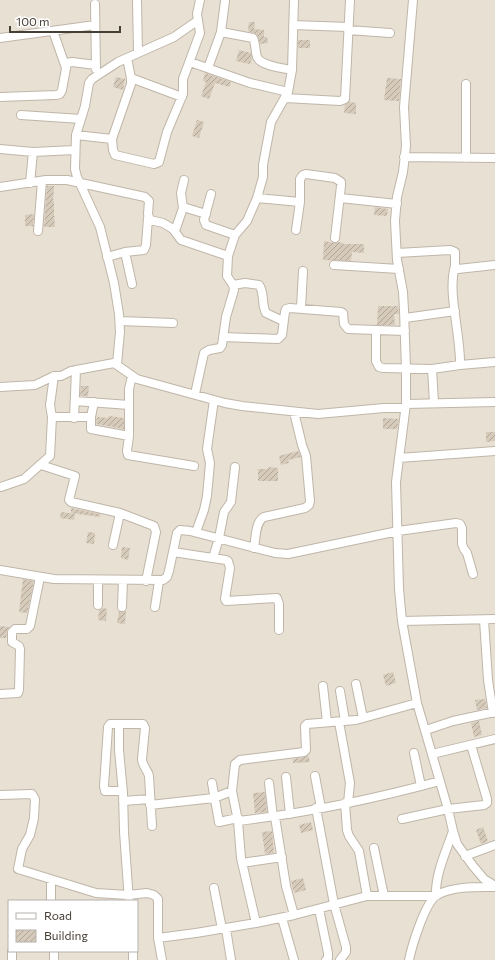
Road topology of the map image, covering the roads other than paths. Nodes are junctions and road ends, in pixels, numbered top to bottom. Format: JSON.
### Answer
{"nodes":[{"id":1,"x":137,"y":0,"type":"edge"},
{"id":2,"x":200,"y":0,"type":"edge"},
{"id":3,"x":294,"y":0,"type":"edge"},
{"id":4,"x":350,"y":0,"type":"edge"},
{"id":5,"x":413,"y":0,"type":"edge"},
{"id":6,"x":225,"y":1,"type":"edge"},
{"id":7,"x":95,"y":4,"type":"dead end"},
{"id":8,"x":198,"y":21,"type":"junction"},
{"id":9,"x":95,"y":25,"type":"junction"},
{"id":10,"x":293,"y":25,"type":"junction"},
{"id":11,"x":348,"y":28,"type":"junction"},
{"id":12,"x":53,"y":31,"type":"junction"},
{"id":13,"x":221,"y":32,"type":"junction"},
{"id":14,"x":390,"y":33,"type":"dead end"},
{"id":15,"x":0,"y":38,"type":"edge"},
{"id":16,"x":138,"y":53,"type":"junction"},
{"id":17,"x":127,"y":58,"type":"junction"},
{"id":18,"x":190,"y":62,"type":"junction"},
{"id":19,"x":96,"y":64,"type":"junction"},
{"id":20,"x":66,"y":68,"type":"junction"},
{"id":21,"x":208,"y":68,"type":"junction"},
{"id":22,"x":292,"y":70,"type":"junction"},
{"id":23,"x":96,"y":76,"type":"junction"},
{"id":24,"x":131,"y":78,"type":"junction"},
{"id":25,"x":466,"y":84,"type":"dead end"},
{"id":26,"x":286,"y":95,"type":"junction"},
{"id":27,"x":0,"y":97,"type":"edge"},
{"id":28,"x":182,"y":97,"type":"junction"},
{"id":29,"x":21,"y":115,"type":"dead end"},
{"id":30,"x":81,"y":119,"type":"junction"},
{"id":31,"x":76,"y":135,"type":"junction"},
{"id":32,"x":112,"y":139,"type":"junction"},
{"id":33,"x":0,"y":150,"type":"edge"},
{"id":34,"x":75,"y":150,"type":"junction"},
{"id":35,"x":33,"y":152,"type":"junction"},
{"id":36,"x":404,"y":157,"type":"junction"},
{"id":37,"x":466,"y":158,"type":"junction"},
{"id":38,"x":495,"y":158,"type":"edge"},
{"id":39,"x":184,"y":180,"type":"dead end"},
{"id":40,"x":42,"y":181,"type":"junction"},
{"id":41,"x":30,"y":183,"type":"junction"},
{"id":42,"x":80,"y":183,"type":"junction"},
{"id":43,"x":0,"y":187,"type":"edge"},
{"id":44,"x":212,"y":194,"type":"dead end"},
{"id":45,"x":257,"y":198,"type":"junction"},
{"id":46,"x":340,"y":198,"type":"junction"},
{"id":47,"x":300,"y":202,"type":"junction"},
{"id":48,"x":397,"y":204,"type":"junction"},
{"id":49,"x":183,"y":207,"type":"junction"},
{"id":50,"x":206,"y":214,"type":"junction"},
{"id":51,"x":148,"y":218,"type":"junction"},
{"id":52,"x":296,"y":230,"type":"dead end"},
{"id":53,"x":38,"y":231,"type":"dead end"},
{"id":54,"x":175,"y":231,"type":"junction"},
{"id":55,"x":235,"y":236,"type":"junction"},
{"id":56,"x":335,"y":238,"type":"dead end"},
{"id":57,"x":125,"y":252,"type":"junction"},
{"id":58,"x":396,"y":253,"type":"junction"},
{"id":59,"x":228,"y":256,"type":"junction"},
{"id":60,"x":107,"y":257,"type":"junction"},
{"id":61,"x":334,"y":265,"type":"dead end"},
{"id":62,"x":495,"y":265,"type":"edge"},
{"id":63,"x":455,"y":266,"type":"junction"},
{"id":64,"x":399,"y":269,"type":"junction"},
{"id":65,"x":303,"y":271,"type":"dead end"},
{"id":66,"x":132,"y":284,"type":"dead end"},
{"id":67,"x":233,"y":285,"type":"junction"},
{"id":68,"x":301,"y":308,"type":"junction"},
{"id":69,"x":455,"y":311,"type":"junction"},
{"id":70,"x":404,"y":318,"type":"junction"},
{"id":71,"x":120,"y":321,"type":"junction"},
{"id":72,"x":283,"y":321,"type":"junction"},
{"id":73,"x":173,"y":324,"type":"dead end"},
{"id":74,"x":376,"y":330,"type":"junction"},
{"id":75,"x":405,"y":331,"type":"junction"},
{"id":76,"x":223,"y":337,"type":"junction"},
{"id":77,"x":495,"y":362,"type":"edge"},
{"id":78,"x":117,"y":364,"type":"junction"},
{"id":79,"x":460,"y":365,"type":"junction"},
{"id":80,"x":406,"y":369,"type":"junction"},
{"id":81,"x":432,"y":369,"type":"junction"},
{"id":82,"x":76,"y":370,"type":"junction"},
{"id":83,"x":54,"y":376,"type":"junction"},
{"id":84,"x":132,"y":376,"type":"junction"},
{"id":85,"x":0,"y":384,"type":"edge"},
{"id":86,"x":195,"y":394,"type":"junction"},
{"id":87,"x":214,"y":400,"type":"junction"},
{"id":88,"x":75,"y":401,"type":"junction"},
{"id":89,"x":94,"y":402,"type":"junction"},
{"id":90,"x":495,"y":402,"type":"edge"},
{"id":91,"x":434,"y":403,"type":"junction"},
{"id":92,"x":129,"y":405,"type":"junction"},
{"id":93,"x":406,"y":406,"type":"junction"},
{"id":94,"x":294,"y":412,"type":"junction"},
{"id":95,"x":52,"y":417,"type":"junction"},
{"id":96,"x":91,"y":417,"type":"junction"},
{"id":97,"x":74,"y":418,"type":"junction"},
{"id":98,"x":128,"y":436,"type":"junction"},
{"id":99,"x":495,"y":451,"type":"edge"},
{"id":100,"x":399,"y":458,"type":"junction"},
{"id":101,"x":40,"y":465,"type":"junction"},
{"id":102,"x":194,"y":466,"type":"dead end"},
{"id":103,"x":235,"y":467,"type":"dead end"},
{"id":104,"x":0,"y":490,"type":"edge"},
{"id":105,"x":120,"y":513,"type":"junction"},
{"id":106,"x":398,"y":531,"type":"junction"},
{"id":107,"x":196,"y":532,"type":"junction"},
{"id":108,"x":219,"y":538,"type":"junction"},
{"id":109,"x":113,"y":545,"type":"dead end"},
{"id":110,"x":254,"y":548,"type":"junction"},
{"id":111,"x":173,"y":552,"type":"junction"},
{"id":112,"x":213,"y":558,"type":"junction"},
{"id":113,"x":0,"y":570,"type":"edge"},
{"id":114,"x":473,"y":574,"type":"dead end"},
{"id":115,"x":40,"y":577,"type":"junction"},
{"id":116,"x":98,"y":580,"type":"junction"},
{"id":117,"x":123,"y":580,"type":"junction"},
{"id":118,"x":159,"y":580,"type":"junction"},
{"id":119,"x":146,"y":581,"type":"junction"},
{"id":120,"x":98,"y":605,"type":"dead end"},
{"id":121,"x":122,"y":607,"type":"dead end"},
{"id":122,"x":155,"y":607,"type":"dead end"},
{"id":123,"x":495,"y":619,"type":"edge"},
{"id":124,"x":484,"y":620,"type":"junction"},
{"id":125,"x":402,"y":621,"type":"junction"},
{"id":126,"x":279,"y":630,"type":"dead end"},
{"id":127,"x":356,"y":684,"type":"dead end"},
{"id":128,"x":323,"y":686,"type":"dead end"},
{"id":129,"x":340,"y":691,"type":"dead end"},
{"id":130,"x":0,"y":694,"type":"edge"},
{"id":131,"x":418,"y":703,"type":"junction"},
{"id":132,"x":494,"y":713,"type":"edge"},
{"id":133,"x":363,"y":718,"type":"junction"},
{"id":134,"x":327,"y":722,"type":"junction"},
{"id":135,"x":342,"y":722,"type":"junction"},
{"id":136,"x":119,"y":724,"type":"junction"},
{"id":137,"x":426,"y":730,"type":"junction"},
{"id":138,"x":495,"y":739,"type":"edge"},
{"id":139,"x":471,"y":744,"type":"junction"},
{"id":140,"x":414,"y":753,"type":"dead end"},
{"id":141,"x":432,"y":754,"type":"junction"},
{"id":142,"x":315,"y":776,"type":"dead end"},
{"id":143,"x":286,"y":777,"type":"dead end"},
{"id":144,"x":440,"y":781,"type":"junction"},
{"id":145,"x":212,"y":783,"type":"dead end"},
{"id":146,"x":269,"y":783,"type":"dead end"},
{"id":147,"x":420,"y":786,"type":"junction"},
{"id":148,"x":232,"y":791,"type":"junction"},
{"id":149,"x":0,"y":795,"type":"edge"},
{"id":150,"x":123,"y":797,"type":"junction"},
{"id":151,"x":214,"y":798,"type":"junction"},
{"id":152,"x":150,"y":802,"type":"junction"},
{"id":153,"x":346,"y":803,"type":"junction"},
{"id":154,"x":318,"y":808,"type":"junction"},
{"id":155,"x":448,"y":809,"type":"junction"},
{"id":156,"x":290,"y":814,"type":"junction"},
{"id":157,"x":274,"y":817,"type":"junction"},
{"id":158,"x":238,"y":819,"type":"junction"},
{"id":159,"x":402,"y":819,"type":"dead end"},
{"id":160,"x":152,"y":826,"type":"dead end"},
{"id":161,"x":453,"y":831,"type":"junction"},
{"id":162,"x":495,"y":845,"type":"edge"},
{"id":163,"x":374,"y":848,"type":"dead end"},
{"id":164,"x":465,"y":856,"type":"junction"},
{"id":165,"x":282,"y":857,"type":"junction"},
{"id":166,"x":242,"y":863,"type":"junction"},
{"id":167,"x":51,"y":880,"type":"junction"},
{"id":168,"x":495,"y":886,"type":"edge"},
{"id":169,"x":214,"y":888,"type":"dead end"},
{"id":170,"x":367,"y":896,"type":"junction"},
{"id":171,"x":384,"y":896,"type":"junction"},
{"id":172,"x":436,"y":896,"type":"junction"},
{"id":173,"x":129,"y":898,"type":"edge"},
{"id":174,"x":51,"y":900,"type":"edge"},
{"id":175,"x":334,"y":904,"type":"junction"},
{"id":176,"x":319,"y":909,"type":"junction"},
{"id":177,"x":294,"y":915,"type":"junction"},
{"id":178,"x":282,"y":918,"type":"junction"},
{"id":179,"x":256,"y":923,"type":"junction"},
{"id":180,"x":224,"y":929,"type":"junction"},
{"id":181,"x":158,"y":938,"type":"junction"},
{"id":182,"x":162,"y":960,"type":"edge"},
{"id":183,"x":231,"y":960,"type":"edge"},
{"id":184,"x":294,"y":960,"type":"edge"},
{"id":185,"x":326,"y":960,"type":"edge"},
{"id":186,"x":340,"y":960,"type":"edge"},
{"id":187,"x":409,"y":960,"type":"edge"}],
"edges":[{"from":1,"to":16,"type":"street"},
{"from":2,"to":8,"type":"street"},
{"from":3,"to":10,"type":"street"},
{"from":4,"to":11,"type":"street"},
{"from":5,"to":36,"type":"street"},
{"from":6,"to":13,"type":"street"},
{"from":7,"to":9,"type":"street"},
{"from":8,"to":16,"type":"street"},
{"from":8,"to":18,"type":"street"},
{"from":9,"to":12,"type":"street"},
{"from":9,"to":19,"type":"street"},
{"from":10,"to":11,"type":"street"},
{"from":10,"to":22,"type":"street"},
{"from":11,"to":14,"type":"street"},
{"from":11,"to":26,"type":"street"},
{"from":12,"to":15,"type":"street"},
{"from":12,"to":20,"type":"street"},
{"from":13,"to":21,"type":"street"},
{"from":13,"to":22,"type":"street"},
{"from":16,"to":17,"type":"street"},
{"from":17,"to":23,"type":"street"},
{"from":17,"to":24,"type":"street"},
{"from":18,"to":21,"type":"street"},
{"from":18,"to":28,"type":"street"},
{"from":19,"to":20,"type":"street"},
{"from":19,"to":23,"type":"street"},
{"from":20,"to":27,"type":"street"},
{"from":21,"to":26,"type":"street"},
{"from":22,"to":26,"type":"street"},
{"from":23,"to":30,"type":"street"},
{"from":24,"to":28,"type":"street"},
{"from":24,"to":32,"type":"street"},
{"from":25,"to":37,"type":"street"},
{"from":26,"to":45,"type":"street"},
{"from":28,"to":32,"type":"street"},
{"from":29,"to":30,"type":"street"},
{"from":30,"to":31,"type":"street"},
{"from":31,"to":32,"type":"street"},
{"from":31,"to":34,"type":"street"},
{"from":33,"to":35,"type":"street"},
{"from":34,"to":35,"type":"street"},
{"from":34,"to":42,"type":"street"},
{"from":35,"to":41,"type":"street"},
{"from":36,"to":37,"type":"street"},
{"from":36,"to":48,"type":"street"},
{"from":37,"to":38,"type":"street"},
{"from":39,"to":49,"type":"street"},
{"from":40,"to":41,"type":"street"},
{"from":40,"to":42,"type":"street"},
{"from":40,"to":53,"type":"street"},
{"from":41,"to":43,"type":"street"},
{"from":42,"to":51,"type":"street"},
{"from":42,"to":60,"type":"street"},
{"from":44,"to":50,"type":"street"},
{"from":45,"to":47,"type":"street"},
{"from":45,"to":55,"type":"street"},
{"from":46,"to":47,"type":"street"},
{"from":46,"to":48,"type":"street"},
{"from":46,"to":56,"type":"street"},
{"from":47,"to":52,"type":"street"},
{"from":48,"to":58,"type":"street"},
{"from":49,"to":50,"type":"street"},
{"from":49,"to":54,"type":"street"},
{"from":50,"to":55,"type":"street"},
{"from":51,"to":54,"type":"street"},
{"from":51,"to":57,"type":"street"},
{"from":54,"to":59,"type":"street"},
{"from":55,"to":59,"type":"street"},
{"from":57,"to":60,"type":"street"},
{"from":57,"to":66,"type":"street"},
{"from":58,"to":63,"type":"street"},
{"from":58,"to":64,"type":"street"},
{"from":59,"to":67,"type":"street"},
{"from":60,"to":71,"type":"street"},
{"from":61,"to":64,"type":"street"},
{"from":62,"to":63,"type":"street"},
{"from":63,"to":69,"type":"street"},
{"from":64,"to":70,"type":"street"},
{"from":65,"to":68,"type":"street"},
{"from":67,"to":72,"type":"street"},
{"from":67,"to":76,"type":"street"},
{"from":68,"to":72,"type":"street"},
{"from":68,"to":74,"type":"street"},
{"from":69,"to":70,"type":"street"},
{"from":69,"to":79,"type":"street"},
{"from":70,"to":75,"type":"street"},
{"from":71,"to":73,"type":"street"},
{"from":71,"to":78,"type":"street"},
{"from":72,"to":76,"type":"street"},
{"from":74,"to":75,"type":"street"},
{"from":74,"to":80,"type":"street"},
{"from":75,"to":80,"type":"street"},
{"from":76,"to":86,"type":"street"},
{"from":77,"to":79,"type":"street"},
{"from":78,"to":82,"type":"street"},
{"from":78,"to":84,"type":"street"},
{"from":79,"to":81,"type":"street"},
{"from":80,"to":81,"type":"street"},
{"from":80,"to":93,"type":"street"},
{"from":81,"to":91,"type":"street"},
{"from":82,"to":83,"type":"street"},
{"from":82,"to":88,"type":"street"},
{"from":83,"to":85,"type":"street"},
{"from":83,"to":95,"type":"street"},
{"from":84,"to":86,"type":"street"},
{"from":84,"to":92,"type":"street"},
{"from":86,"to":87,"type":"street"},
{"from":87,"to":94,"type":"street"},
{"from":87,"to":107,"type":"street"},
{"from":88,"to":89,"type":"street"},
{"from":88,"to":97,"type":"street"},
{"from":89,"to":92,"type":"street"},
{"from":89,"to":96,"type":"street"},
{"from":90,"to":91,"type":"street"},
{"from":91,"to":93,"type":"street"},
{"from":92,"to":98,"type":"street"},
{"from":93,"to":94,"type":"street"},
{"from":93,"to":100,"type":"street"},
{"from":94,"to":110,"type":"street"},
{"from":95,"to":97,"type":"street"},
{"from":95,"to":101,"type":"street"},
{"from":96,"to":97,"type":"street"},
{"from":96,"to":98,"type":"street"},
{"from":98,"to":102,"type":"street"},
{"from":99,"to":100,"type":"street"},
{"from":100,"to":106,"type":"street"},
{"from":101,"to":104,"type":"street"},
{"from":101,"to":105,"type":"street"},
{"from":103,"to":108,"type":"street"},
{"from":105,"to":109,"type":"street"},
{"from":105,"to":119,"type":"street"},
{"from":106,"to":110,"type":"street"},
{"from":106,"to":114,"type":"street"},
{"from":106,"to":125,"type":"street"},
{"from":107,"to":108,"type":"street"},
{"from":107,"to":111,"type":"street"},
{"from":108,"to":110,"type":"street"},
{"from":108,"to":112,"type":"street"},
{"from":111,"to":112,"type":"street"},
{"from":111,"to":118,"type":"street"},
{"from":112,"to":126,"type":"street"},
{"from":113,"to":115,"type":"street"},
{"from":115,"to":116,"type":"street"},
{"from":115,"to":130,"type":"street"},
{"from":116,"to":117,"type":"street"},
{"from":116,"to":120,"type":"street"},
{"from":117,"to":119,"type":"street"},
{"from":117,"to":121,"type":"street"},
{"from":118,"to":119,"type":"street"},
{"from":118,"to":122,"type":"street"},
{"from":123,"to":124,"type":"street"},
{"from":124,"to":125,"type":"street"},
{"from":124,"to":132,"type":"street"},
{"from":125,"to":131,"type":"street"},
{"from":127,"to":133,"type":"street"},
{"from":128,"to":134,"type":"street"},
{"from":129,"to":135,"type":"street"},
{"from":131,"to":133,"type":"street"},
{"from":131,"to":137,"type":"street"},
{"from":132,"to":137,"type":"street"},
{"from":133,"to":135,"type":"street"},
{"from":134,"to":135,"type":"street"},
{"from":134,"to":148,"type":"street"},
{"from":135,"to":153,"type":"street"},
{"from":136,"to":150,"type":"street"},
{"from":136,"to":150,"type":"street"},
{"from":136,"to":152,"type":"street"},
{"from":137,"to":141,"type":"street"},
{"from":138,"to":139,"type":"street"},
{"from":139,"to":141,"type":"street"},
{"from":139,"to":155,"type":"street"},
{"from":140,"to":147,"type":"street"},
{"from":141,"to":144,"type":"street"},
{"from":142,"to":154,"type":"street"},
{"from":143,"to":156,"type":"street"},
{"from":144,"to":147,"type":"street"},
{"from":144,"to":155,"type":"street"},
{"from":145,"to":151,"type":"street"},
{"from":146,"to":157,"type":"street"},
{"from":147,"to":153,"type":"street"},
{"from":148,"to":151,"type":"street"},
{"from":148,"to":158,"type":"street"},
{"from":149,"to":167,"type":"street"},
{"from":150,"to":152,"type":"street"},
{"from":150,"to":173,"type":"street"},
{"from":151,"to":152,"type":"street"},
{"from":151,"to":158,"type":"street"},
{"from":152,"to":160,"type":"street"},
{"from":153,"to":154,"type":"street"},
{"from":153,"to":170,"type":"street"},
{"from":154,"to":156,"type":"street"},
{"from":154,"to":175,"type":"street"},
{"from":155,"to":159,"type":"street"},
{"from":155,"to":161,"type":"street"},
{"from":156,"to":157,"type":"street"},
{"from":157,"to":158,"type":"street"},
{"from":157,"to":165,"type":"street"},
{"from":158,"to":166,"type":"street"},
{"from":161,"to":164,"type":"street"},
{"from":161,"to":172,"type":"street"},
{"from":162,"to":164,"type":"street"},
{"from":163,"to":171,"type":"street"},
{"from":164,"to":168,"type":"street"},
{"from":165,"to":166,"type":"street"},
{"from":165,"to":177,"type":"street"},
{"from":166,"to":179,"type":"street"},
{"from":167,"to":173,"type":"street"},
{"from":167,"to":174,"type":"street"},
{"from":168,"to":172,"type":"street"},
{"from":169,"to":180,"type":"street"},
{"from":170,"to":171,"type":"street"},
{"from":170,"to":175,"type":"street"},
{"from":171,"to":172,"type":"street"},
{"from":172,"to":187,"type":"street"},
{"from":173,"to":181,"type":"street"},
{"from":175,"to":176,"type":"street"},
{"from":175,"to":186,"type":"street"},
{"from":176,"to":177,"type":"street"},
{"from":176,"to":185,"type":"street"},
{"from":177,"to":178,"type":"street"},
{"from":178,"to":179,"type":"street"},
{"from":178,"to":184,"type":"street"},
{"from":179,"to":180,"type":"street"},
{"from":180,"to":181,"type":"street"},
{"from":180,"to":183,"type":"street"},
{"from":181,"to":182,"type":"street"}]}
